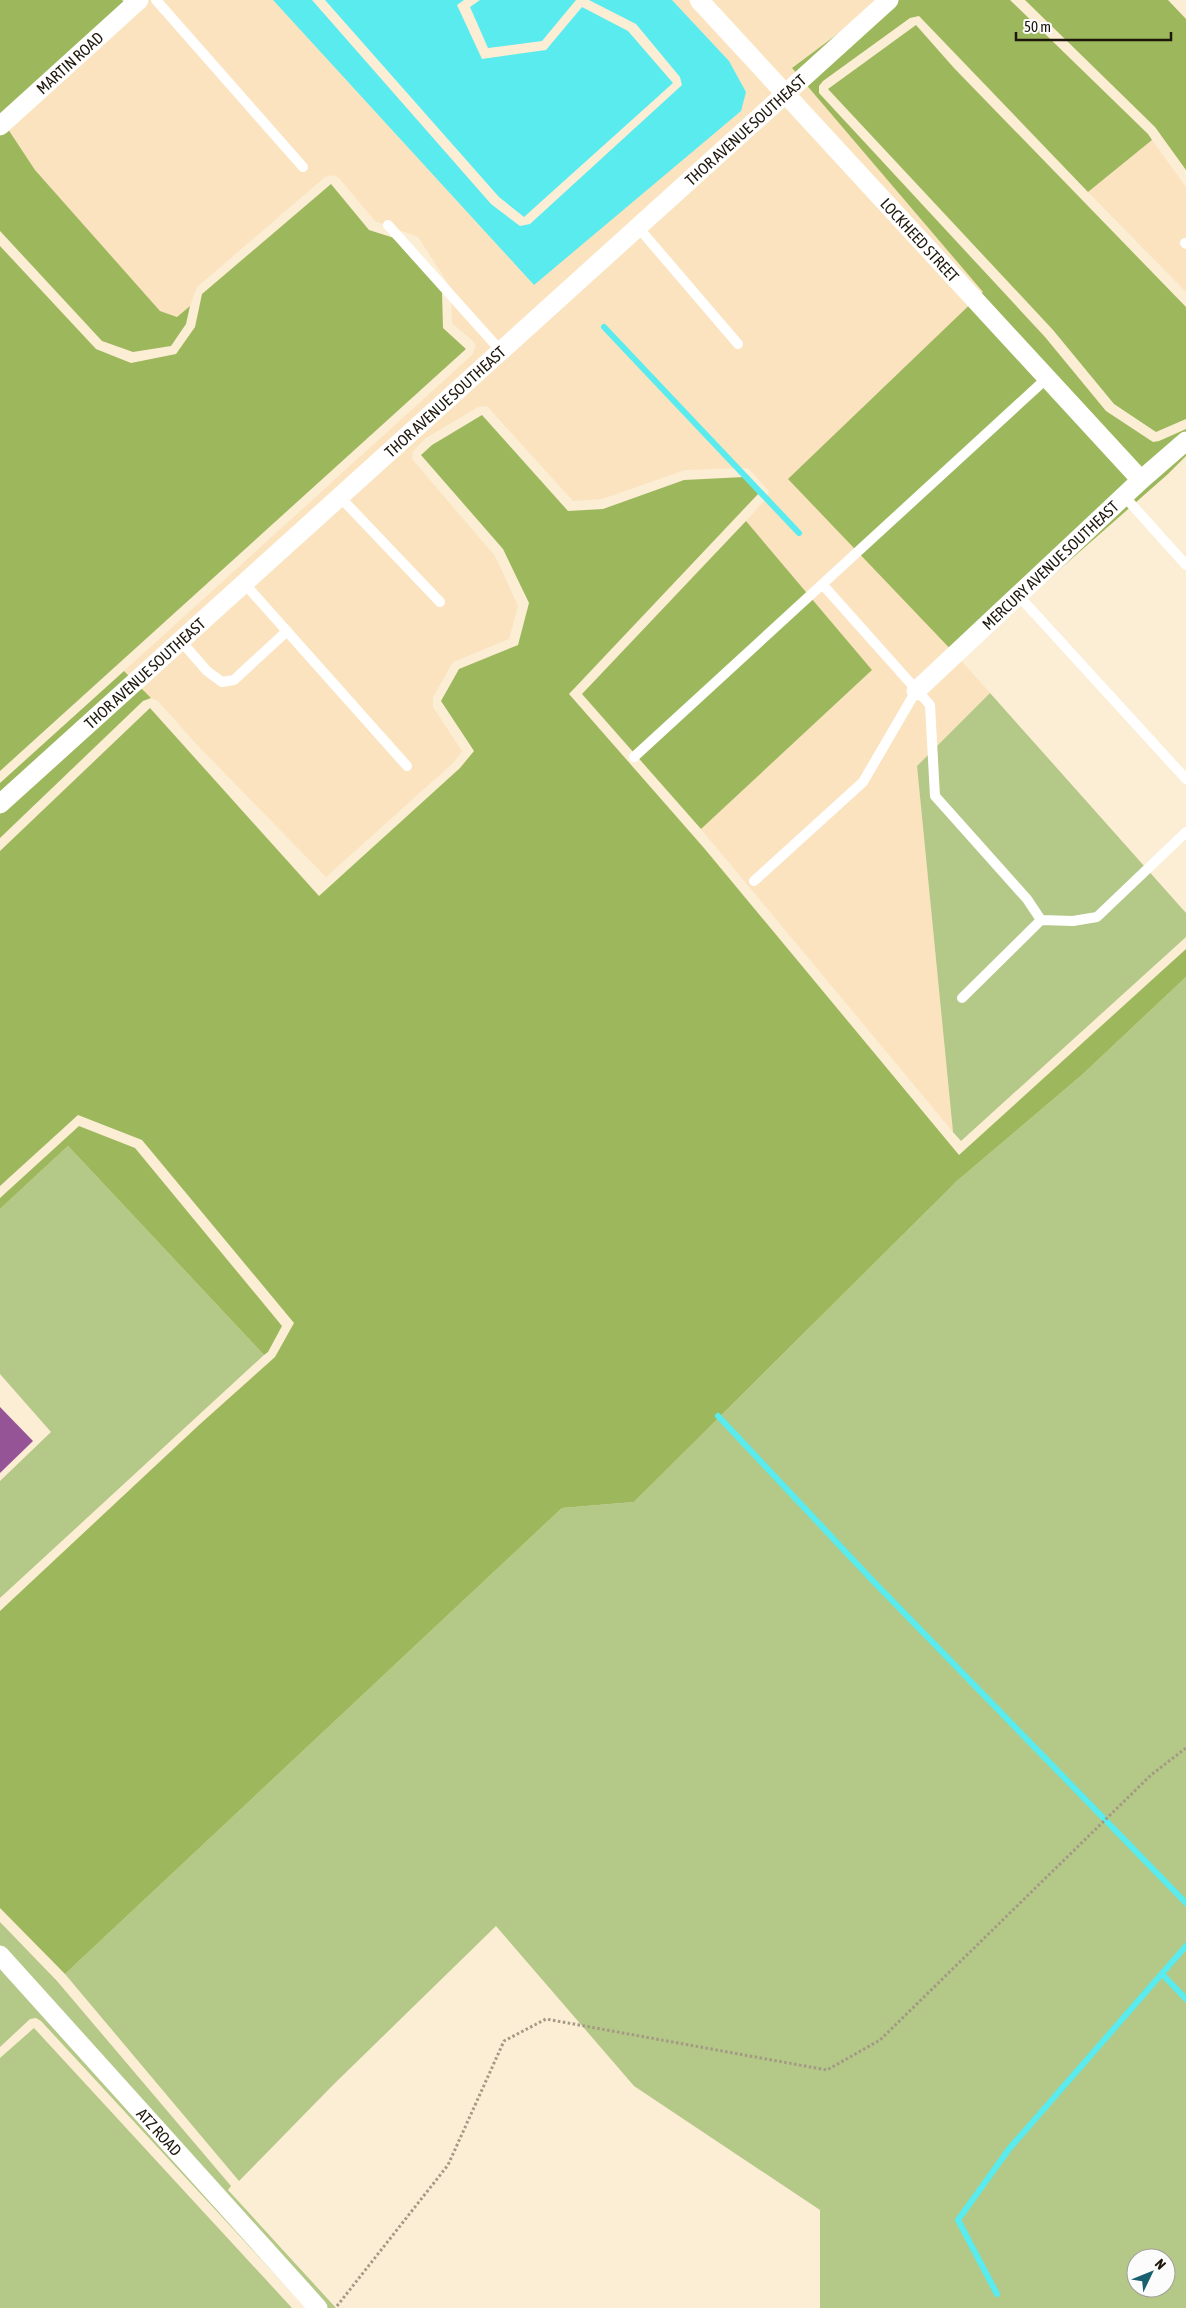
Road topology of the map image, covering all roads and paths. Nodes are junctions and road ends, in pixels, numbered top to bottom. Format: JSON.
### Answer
{"nodes":[{"id":1,"x":139,"y":0,"type":"edge"},
{"id":2,"x":156,"y":0,"type":"edge"},
{"id":3,"x":699,"y":0,"type":"edge"},
{"id":4,"x":889,"y":0,"type":"edge"},
{"id":5,"x":784,"y":95,"type":"junction"},
{"id":6,"x":0,"y":126,"type":"edge"},
{"id":7,"x":303,"y":167,"type":"dead end"},
{"id":8,"x":388,"y":225,"type":"dead end"},
{"id":9,"x":637,"y":226,"type":"junction"},
{"id":10,"x":738,"y":344,"type":"dead end"},
{"id":11,"x":500,"y":350,"type":"junction"},
{"id":12,"x":1047,"y":378,"type":"junction"},
{"id":13,"x":1186,"y":441,"type":"edge"},
{"id":14,"x":1141,"y":480,"type":"junction"},
{"id":15,"x":339,"y":496,"type":"junction"},
{"id":16,"x":1124,"y":496,"type":"junction"},
{"id":17,"x":1186,"y":565,"type":"edge"},
{"id":18,"x":243,"y":582,"type":"junction"},
{"id":19,"x":823,"y":585,"type":"junction"},
{"id":20,"x":1018,"y":595,"type":"junction"},
{"id":21,"x":440,"y":602,"type":"dead end"},
{"id":22,"x":287,"y":631,"type":"junction"},
{"id":23,"x":180,"y":640,"type":"junction"},
{"id":24,"x":916,"y":691,"type":"junction"},
{"id":25,"x":634,"y":757,"type":"dead end"},
{"id":26,"x":407,"y":766,"type":"dead end"},
{"id":27,"x":1186,"y":779,"type":"edge"},
{"id":28,"x":0,"y":804,"type":"edge"},
{"id":29,"x":1186,"y":832,"type":"edge"},
{"id":30,"x":754,"y":881,"type":"dead end"},
{"id":31,"x":1041,"y":920,"type":"junction"},
{"id":32,"x":962,"y":998,"type":"dead end"},
{"id":33,"x":1186,"y":1748,"type":"edge"},
{"id":34,"x":0,"y":1955,"type":"edge"},
{"id":35,"x":318,"y":2308,"type":"edge"},
{"id":36,"x":335,"y":2308,"type":"edge"}],
"edges":[{"from":1,"to":6,"type":"street","name":"MARTIN ROAD"},
{"from":2,"to":7,"type":"lane"},
{"from":3,"to":5,"type":"street","name":"LOCKHEED STREET"},
{"from":4,"to":5,"type":"street","name":"THOR AVENUE SOUTHEAST"},
{"from":5,"to":9,"type":"street","name":"THOR AVENUE SOUTHEAST"},
{"from":5,"to":12,"type":"street","name":"LOCKHEED STREET"},
{"from":8,"to":11,"type":"lane"},
{"from":9,"to":10,"type":"lane"},
{"from":9,"to":11,"type":"street","name":"THOR AVENUE SOUTHEAST"},
{"from":11,"to":15,"type":"street","name":"THOR AVENUE SOUTHEAST"},
{"from":12,"to":14,"type":"street","name":"LOCKHEED STREET"},
{"from":12,"to":19,"type":"lane"},
{"from":13,"to":14,"type":"street","name":"MERCURY AVENUE SOUTHEAST"},
{"from":14,"to":16,"type":"street","name":"MERCURY AVENUE SOUTHEAST"},
{"from":15,"to":18,"type":"street","name":"THOR AVENUE SOUTHEAST"},
{"from":15,"to":21,"type":"lane"},
{"from":16,"to":17,"type":"lane"},
{"from":16,"to":20,"type":"street","name":"MERCURY AVENUE SOUTHEAST"},
{"from":18,"to":22,"type":"lane"},
{"from":18,"to":23,"type":"street","name":"THOR AVENUE SOUTHEAST"},
{"from":19,"to":24,"type":"lane"},
{"from":19,"to":25,"type":"lane"},
{"from":20,"to":24,"type":"street","name":"MERCURY AVENUE SOUTHEAST"},
{"from":20,"to":27,"type":"lane"},
{"from":22,"to":23,"type":"lane"},
{"from":22,"to":26,"type":"lane"},
{"from":23,"to":28,"type":"street","name":"THOR AVENUE SOUTHEAST"},
{"from":24,"to":30,"type":"lane"},
{"from":24,"to":31,"type":"lane"},
{"from":29,"to":31,"type":"lane"},
{"from":31,"to":32,"type":"lane"},
{"from":33,"to":36,"type":"path"},
{"from":34,"to":35,"type":"street","name":"ATZ ROAD"}]}
